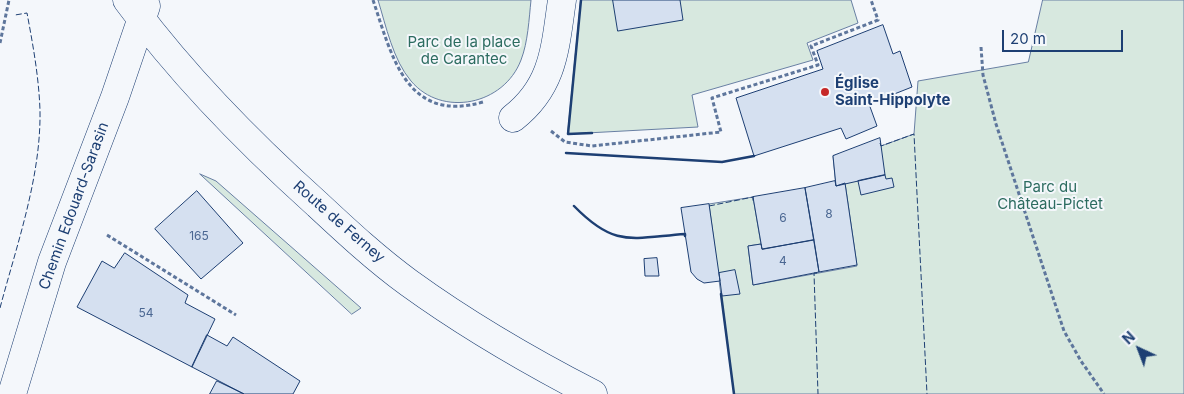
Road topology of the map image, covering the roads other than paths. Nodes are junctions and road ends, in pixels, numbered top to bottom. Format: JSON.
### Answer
{"nodes":[{"id":1,"x":562,"y":0,"type":"edge"},
{"id":2,"x":139,"y":6,"type":"edge"},
{"id":3,"x":513,"y":118,"type":"road end"},
{"id":4,"x":12,"y":394,"type":"edge"},
{"id":5,"x":593,"y":394,"type":"edge"}],
"edges":[{"from":1,"to":3,"type":"street"},
{"from":2,"to":4,"type":"street","name":"Chemin Edouard-Sarasin"},
{"from":2,"to":5,"type":"street","name":"Route de Ferney"}]}
